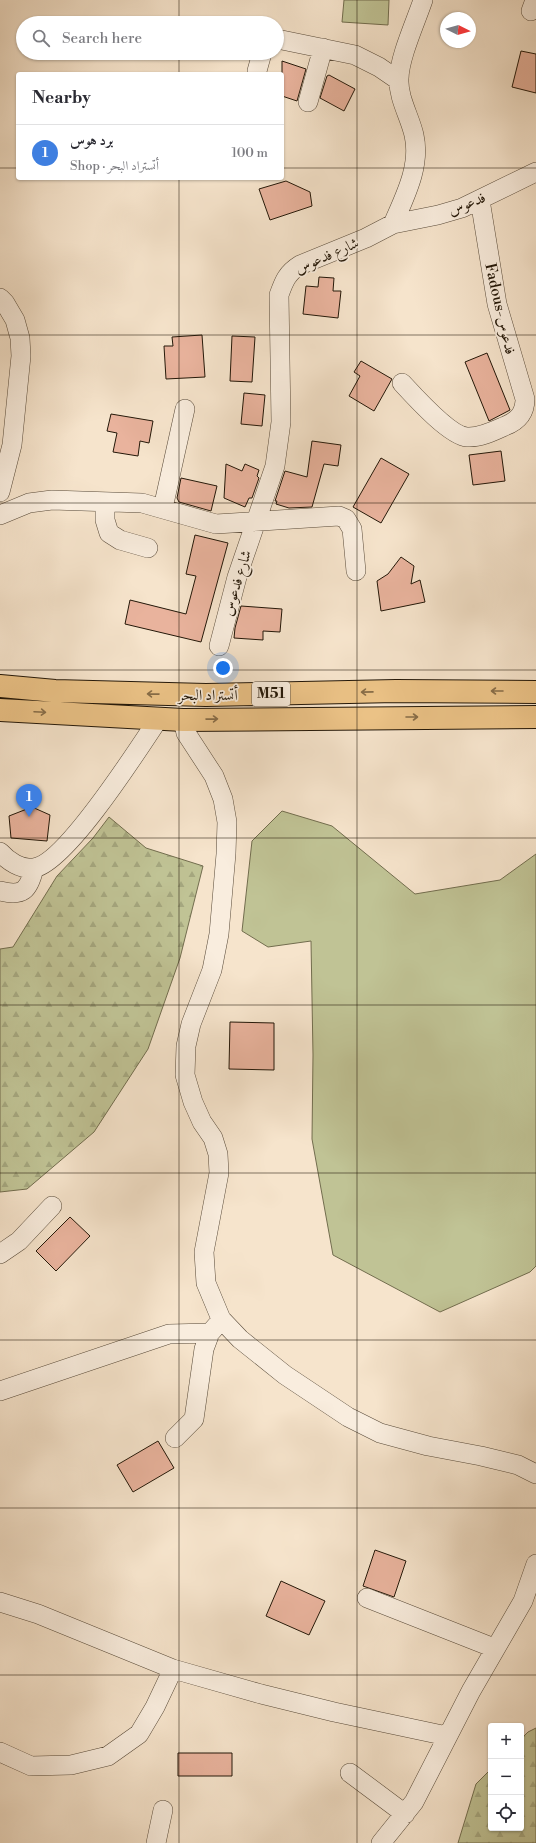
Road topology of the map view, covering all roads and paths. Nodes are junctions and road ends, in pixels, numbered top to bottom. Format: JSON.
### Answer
{"nodes":[{"id":1,"x":422,"y":0,"type":"edge"},
{"id":2,"x":284,"y":40,"type":"edge"},
{"id":3,"x":323,"y":48,"type":"junction"},
{"id":4,"x":398,"y":80,"type":"junction"},
{"id":5,"x":308,"y":102,"type":"dead end"},
{"id":6,"x":536,"y":172,"type":"edge"},
{"id":7,"x":480,"y":200,"type":"junction"},
{"id":8,"x":393,"y":224,"type":"junction"},
{"id":9,"x":0,"y":298,"type":"edge"},
{"id":10,"x":402,"y":383,"type":"dead end"},
{"id":11,"x":530,"y":406,"type":"edge"},
{"id":12,"x":185,"y":409,"type":"dead end"},
{"id":13,"x":0,"y":492,"type":"edge"},
{"id":14,"x":105,"y":502,"type":"junction"},
{"id":15,"x":162,"y":508,"type":"junction"},
{"id":16,"x":0,"y":515,"type":"edge"},
{"id":17,"x":256,"y":520,"type":"junction"},
{"id":18,"x":148,"y":548,"type":"dead end"},
{"id":19,"x":356,"y":571,"type":"dead end"},
{"id":20,"x":219,"y":646,"type":"dead end"},
{"id":21,"x":3,"y":686,"type":"edge"},
{"id":22,"x":536,"y":692,"type":"edge"},
{"id":23,"x":1,"y":710,"type":"edge"},
{"id":24,"x":536,"y":716,"type":"edge"},
{"id":25,"x":160,"y":718,"type":"junction"},
{"id":26,"x":183,"y":720,"type":"junction"},
{"id":27,"x":0,"y":852,"type":"edge"},
{"id":28,"x":34,"y":868,"type":"junction"},
{"id":29,"x":0,"y":891,"type":"edge"},
{"id":30,"x":52,"y":1206,"type":"dead end"},
{"id":31,"x":0,"y":1254,"type":"edge"},
{"id":32,"x":216,"y":1326,"type":"junction"},
{"id":33,"x":0,"y":1391,"type":"edge"},
{"id":34,"x":175,"y":1438,"type":"dead end"},
{"id":35,"x":536,"y":1474,"type":"edge"},
{"id":36,"x":536,"y":1564,"type":"edge"},
{"id":37,"x":367,"y":1598,"type":"dead end"},
{"id":38,"x":0,"y":1602,"type":"edge"},
{"id":39,"x":494,"y":1648,"type":"junction"},
{"id":40,"x":173,"y":1669,"type":"junction"},
{"id":41,"x":448,"y":1736,"type":"junction"},
{"id":42,"x":0,"y":1752,"type":"edge"},
{"id":43,"x":350,"y":1773,"type":"dead end"},
{"id":44,"x":163,"y":1810,"type":"dead end"},
{"id":45,"x":405,"y":1814,"type":"junction"},
{"id":46,"x":156,"y":1843,"type":"edge"},
{"id":47,"x":381,"y":1843,"type":"edge"}],
"edges":[{"from":1,"to":4,"type":"street"},
{"from":2,"to":3,"type":"street"},
{"from":3,"to":4,"type":"street"},
{"from":3,"to":5,"type":"street"},
{"from":4,"to":8,"type":"street"},
{"from":6,"to":7,"type":"street","name":"فدعوس"},
{"from":7,"to":8,"type":"street","name":"فدعوس"},
{"from":7,"to":11,"type":"street","name":"Fadous-فدعوس"},
{"from":8,"to":17,"type":"street","name":"شارع فدعوس"},
{"from":9,"to":13,"type":"street"},
{"from":10,"to":11,"type":"street"},
{"from":12,"to":15,"type":"street"},
{"from":14,"to":15,"type":"street"},
{"from":14,"to":16,"type":"street"},
{"from":14,"to":18,"type":"street"},
{"from":15,"to":17,"type":"street"},
{"from":17,"to":19,"type":"street"},
{"from":17,"to":20,"type":"street","name":"شارع فدعوس"},
{"from":22,"to":21,"type":"highway","name":"أتستراد البحر","number":"M51","one_way":true},
{"from":23,"to":25,"type":"highway","name":"أتستراد البحر","number":"M51","one_way":true},
{"from":26,"to":24,"type":"highway","name":"أتستراد البحر","number":"M51","one_way":true},
{"from":25,"to":26,"type":"highway","name":"أتستراد البحر","number":"M51"},
{"from":25,"to":28,"type":"street"},
{"from":26,"to":32,"type":"street"},
{"from":27,"to":28,"type":"street"},
{"from":28,"to":29,"type":"street"},
{"from":30,"to":31,"type":"street"},
{"from":32,"to":33,"type":"street"},
{"from":32,"to":34,"type":"street"},
{"from":32,"to":35,"type":"street"},
{"from":36,"to":39,"type":"street"},
{"from":37,"to":39,"type":"street"},
{"from":38,"to":40,"type":"street"},
{"from":39,"to":41,"type":"street"},
{"from":40,"to":41,"type":"street"},
{"from":40,"to":42,"type":"street"},
{"from":41,"to":45,"type":"street"},
{"from":43,"to":45,"type":"street"},
{"from":44,"to":46,"type":"street"},
{"from":45,"to":47,"type":"street"}]}
